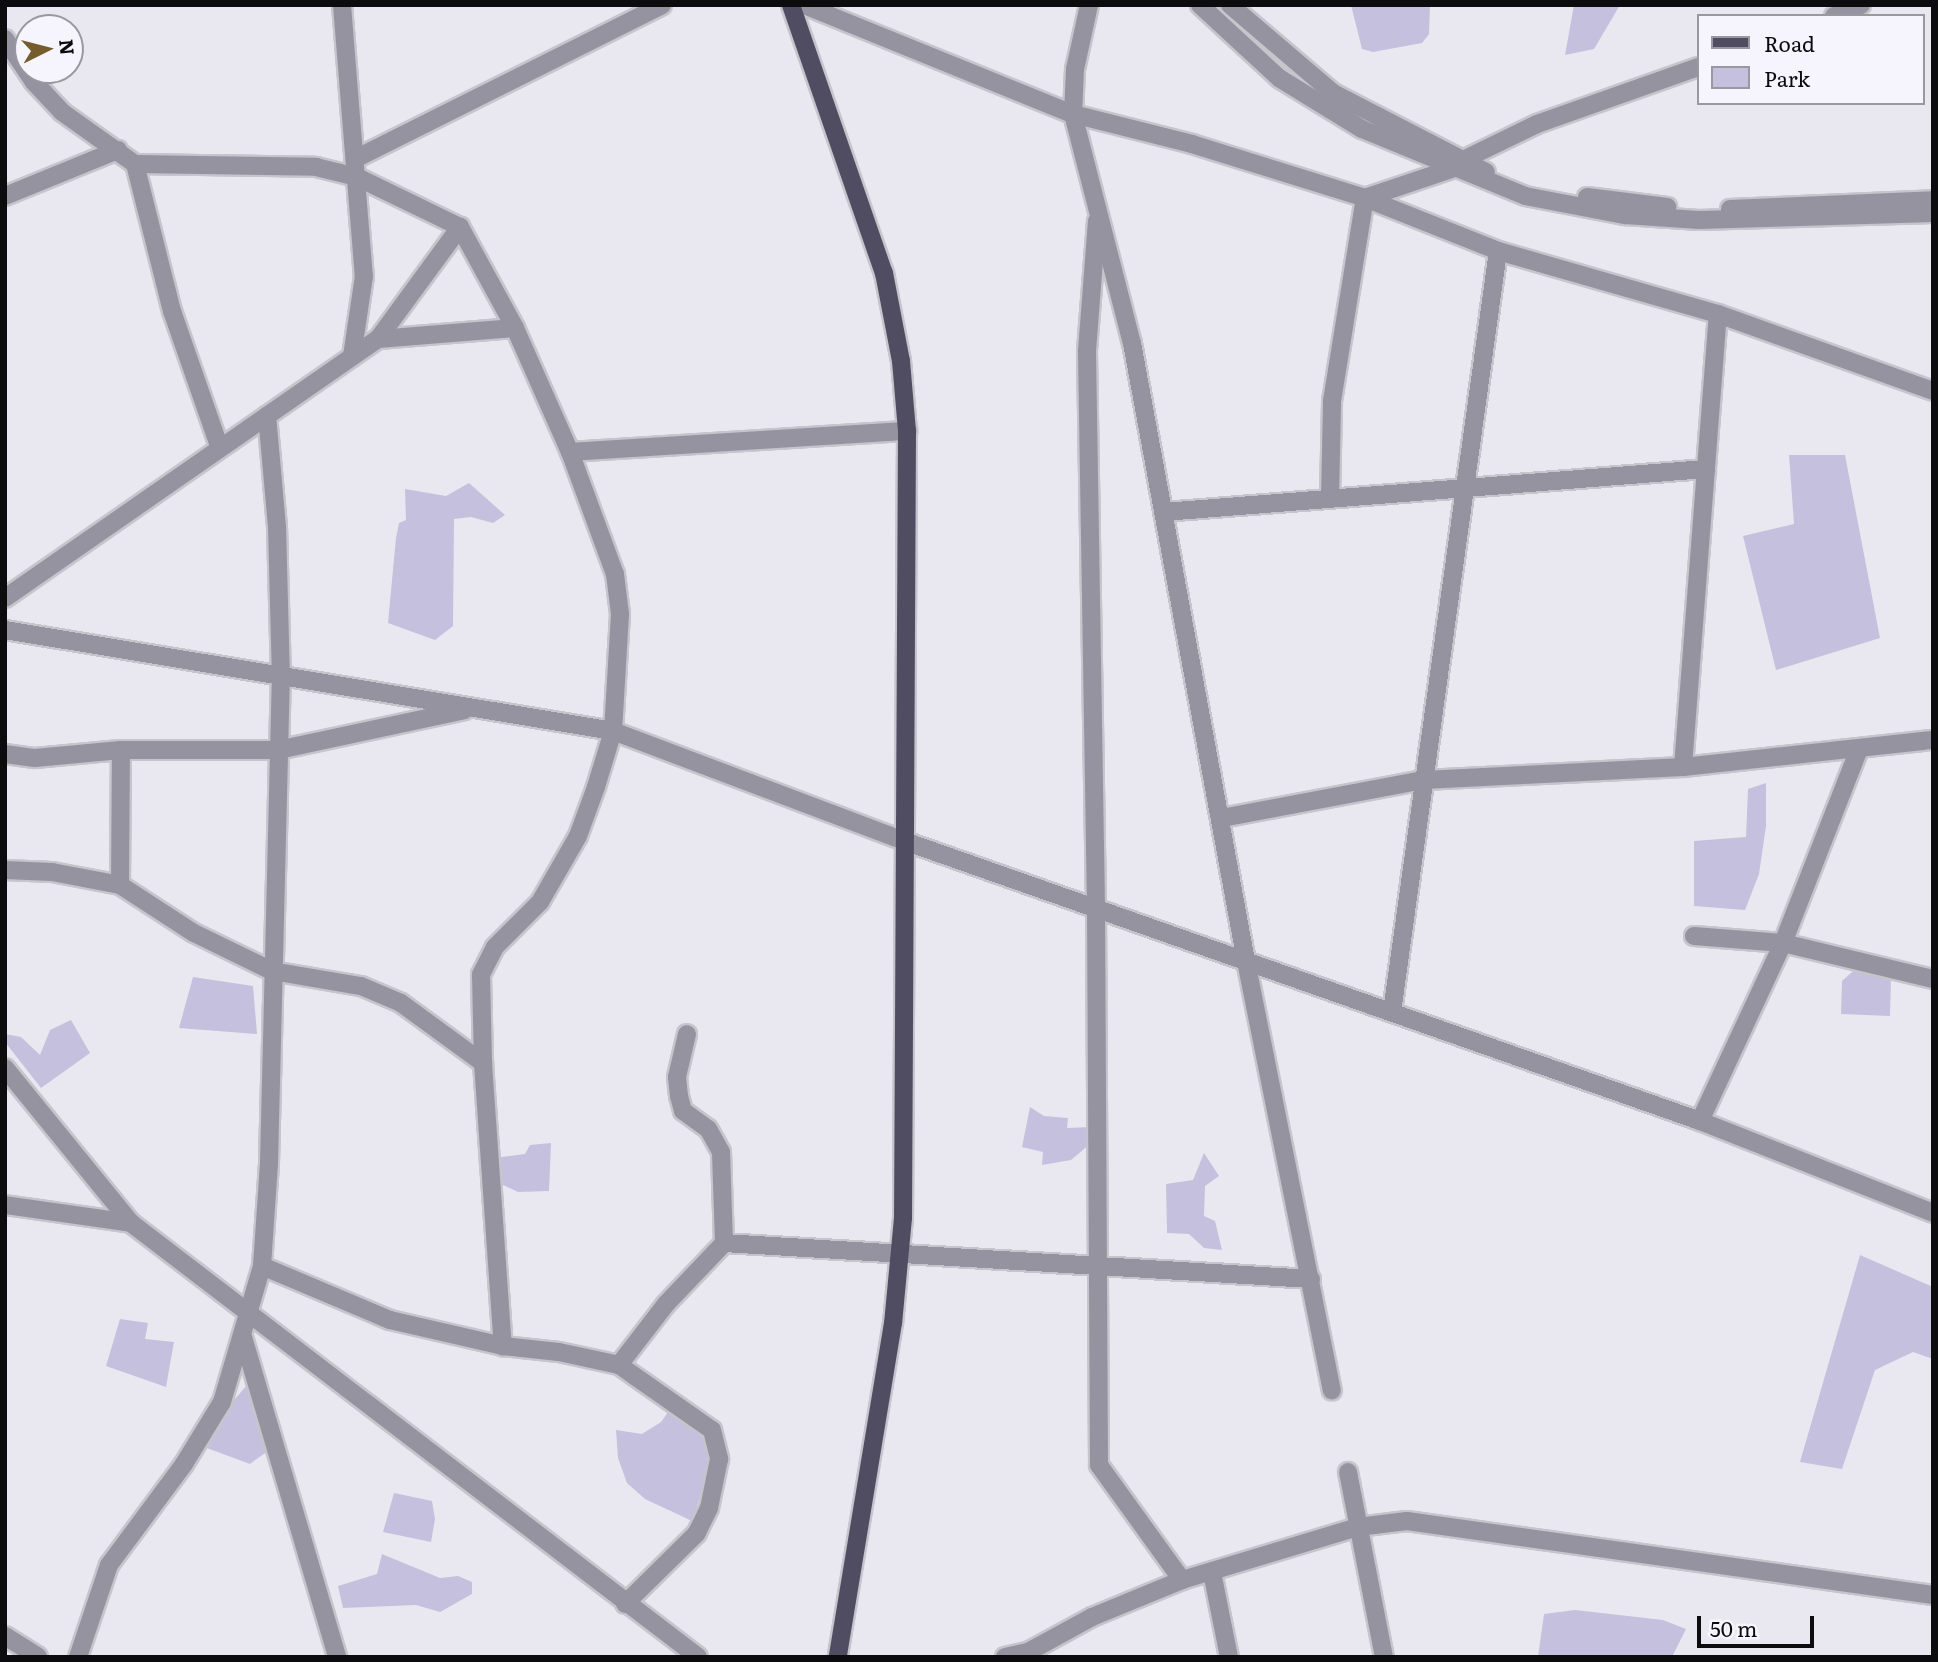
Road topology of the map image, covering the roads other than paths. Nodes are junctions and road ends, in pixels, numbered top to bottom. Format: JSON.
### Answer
{"nodes":[{"id":1,"x":342,"y":5,"type":"edge"},
{"id":2,"x":662,"y":5,"type":"edge"},
{"id":3,"x":791,"y":5,"type":"edge"},
{"id":4,"x":804,"y":5,"type":"edge"},
{"id":5,"x":1089,"y":5,"type":"edge"},
{"id":6,"x":1200,"y":5,"type":"edge"},
{"id":7,"x":1230,"y":5,"type":"edge"},
{"id":8,"x":1861,"y":5,"type":"edge"},
{"id":9,"x":1839,"y":14,"type":"edge"},
{"id":10,"x":5,"y":39,"type":"edge"},
{"id":11,"x":1696,"y":68,"type":"edge"},
{"id":12,"x":1073,"y":114,"type":"junction"},
{"id":13,"x":118,"y":150,"type":"junction"},
{"id":14,"x":356,"y":158,"type":"junction"},
{"id":15,"x":135,"y":164,"type":"junction"},
{"id":16,"x":1457,"y":165,"type":"junction"},
{"id":17,"x":357,"y":177,"type":"junction"},
{"id":18,"x":5,"y":196,"type":"edge"},
{"id":19,"x":1366,"y":198,"type":"junction"},
{"id":20,"x":1933,"y":200,"type":"edge"},
{"id":21,"x":1098,"y":211,"type":"junction"},
{"id":22,"x":1933,"y":214,"type":"edge"},
{"id":23,"x":460,"y":227,"type":"junction"},
{"id":24,"x":1498,"y":251,"type":"junction"},
{"id":25,"x":1718,"y":314,"type":"junction"},
{"id":26,"x":515,"y":328,"type":"junction"},
{"id":27,"x":378,"y":339,"type":"junction"},
{"id":28,"x":352,"y":356,"type":"junction"},
{"id":29,"x":1933,"y":391,"type":"edge"},
{"id":30,"x":267,"y":415,"type":"junction"},
{"id":31,"x":907,"y":431,"type":"junction"},
{"id":32,"x":219,"y":446,"type":"junction"},
{"id":33,"x":570,"y":452,"type":"junction"},
{"id":34,"x":1706,"y":469,"type":"junction"},
{"id":35,"x":1465,"y":489,"type":"junction"},
{"id":36,"x":1330,"y":499,"type":"junction"},
{"id":37,"x":1164,"y":512,"type":"junction"},
{"id":38,"x":5,"y":598,"type":"edge"},
{"id":39,"x":5,"y":630,"type":"edge"},
{"id":40,"x":281,"y":679,"type":"junction"},
{"id":41,"x":469,"y":709,"type":"junction"},
{"id":42,"x":613,"y":731,"type":"junction"},
{"id":43,"x":1933,"y":740,"type":"edge"},
{"id":44,"x":1859,"y":749,"type":"junction"},
{"id":45,"x":121,"y":750,"type":"junction"},
{"id":46,"x":278,"y":750,"type":"junction"},
{"id":47,"x":5,"y":754,"type":"edge"},
{"id":48,"x":1683,"y":767,"type":"junction"},
{"id":49,"x":1424,"y":780,"type":"junction"},
{"id":50,"x":1222,"y":818,"type":"junction"},
{"id":51,"x":906,"y":842,"type":"junction"},
{"id":52,"x":5,"y":870,"type":"edge"},
{"id":53,"x":120,"y":885,"type":"junction"},
{"id":54,"x":1097,"y":909,"type":"junction"},
{"id":55,"x":1694,"y":936,"type":"dead end"},
{"id":56,"x":1783,"y":943,"type":"junction"},
{"id":57,"x":1246,"y":961,"type":"junction"},
{"id":58,"x":272,"y":971,"type":"junction"},
{"id":59,"x":1933,"y":979,"type":"edge"},
{"id":60,"x":1392,"y":1012,"type":"junction"},
{"id":61,"x":687,"y":1034,"type":"dead end"},
{"id":62,"x":482,"y":1063,"type":"junction"},
{"id":63,"x":5,"y":1068,"type":"edge"},
{"id":64,"x":1700,"y":1121,"type":"junction"},
{"id":65,"x":5,"y":1205,"type":"edge"},
{"id":66,"x":1933,"y":1213,"type":"edge"},
{"id":67,"x":131,"y":1223,"type":"junction"},
{"id":68,"x":724,"y":1243,"type":"junction"},
{"id":69,"x":900,"y":1254,"type":"junction"},
{"id":70,"x":262,"y":1266,"type":"junction"},
{"id":71,"x":1099,"y":1266,"type":"junction"},
{"id":72,"x":1311,"y":1279,"type":"junction"},
{"id":73,"x":248,"y":1314,"type":"junction"},
{"id":74,"x":243,"y":1337,"type":"junction"},
{"id":75,"x":503,"y":1346,"type":"junction"},
{"id":76,"x":619,"y":1365,"type":"junction"},
{"id":77,"x":1332,"y":1390,"type":"dead end"},
{"id":78,"x":1348,"y":1472,"type":"dead end"},
{"id":79,"x":1359,"y":1527,"type":"junction"},
{"id":80,"x":1212,"y":1572,"type":"junction"},
{"id":81,"x":1182,"y":1580,"type":"junction"},
{"id":82,"x":1933,"y":1595,"type":"edge"},
{"id":83,"x":625,"y":1604,"type":"junction"},
{"id":84,"x":5,"y":1636,"type":"edge"},
{"id":85,"x":38,"y":1657,"type":"edge"},
{"id":86,"x":78,"y":1657,"type":"edge"},
{"id":87,"x":337,"y":1657,"type":"edge"},
{"id":88,"x":698,"y":1657,"type":"edge"},
{"id":89,"x":838,"y":1657,"type":"edge"},
{"id":90,"x":1005,"y":1657,"type":"edge"},
{"id":91,"x":1229,"y":1657,"type":"edge"},
{"id":92,"x":1384,"y":1657,"type":"edge"}],
"edges":[{"from":1,"to":14,"type":"street"},
{"from":2,"to":14,"type":"street"},
{"from":3,"to":31,"type":"main road"},
{"from":4,"to":12,"type":"street"},
{"from":5,"to":12,"type":"street"},
{"from":6,"to":16,"type":"street"},
{"from":7,"to":16,"type":"street"},
{"from":8,"to":9,"type":"street"},
{"from":10,"to":13,"type":"street"},
{"from":11,"to":16,"type":"street"},
{"from":12,"to":19,"type":"street"},
{"from":12,"to":21,"type":"street"},
{"from":13,"to":15,"type":"street"},
{"from":13,"to":18,"type":"street"},
{"from":14,"to":17,"type":"street"},
{"from":15,"to":17,"type":"street"},
{"from":15,"to":32,"type":"street"},
{"from":16,"to":19,"type":"street"},
{"from":16,"to":20,"type":"street"},
{"from":16,"to":22,"type":"street"},
{"from":17,"to":23,"type":"street"},
{"from":17,"to":28,"type":"street"},
{"from":19,"to":24,"type":"street"},
{"from":19,"to":36,"type":"street"},
{"from":21,"to":37,"type":"street"},
{"from":21,"to":54,"type":"street"},
{"from":23,"to":26,"type":"street"},
{"from":23,"to":27,"type":"street"},
{"from":24,"to":25,"type":"street"},
{"from":24,"to":35,"type":"street"},
{"from":25,"to":29,"type":"street"},
{"from":25,"to":34,"type":"street"},
{"from":26,"to":27,"type":"street"},
{"from":26,"to":33,"type":"street"},
{"from":27,"to":28,"type":"street"},
{"from":28,"to":30,"type":"street"},
{"from":30,"to":32,"type":"street"},
{"from":30,"to":40,"type":"street"},
{"from":31,"to":33,"type":"street"},
{"from":31,"to":51,"type":"main road"},
{"from":32,"to":38,"type":"street"},
{"from":33,"to":42,"type":"street"},
{"from":34,"to":35,"type":"street"},
{"from":34,"to":48,"type":"street"},
{"from":35,"to":36,"type":"street"},
{"from":35,"to":49,"type":"street"},
{"from":36,"to":37,"type":"street"},
{"from":37,"to":50,"type":"street"},
{"from":39,"to":40,"type":"street"},
{"from":40,"to":41,"type":"street"},
{"from":40,"to":46,"type":"street"},
{"from":41,"to":42,"type":"street"},
{"from":41,"to":46,"type":"street"},
{"from":42,"to":51,"type":"street"},
{"from":42,"to":62,"type":"street"},
{"from":43,"to":44,"type":"street"},
{"from":44,"to":48,"type":"street"},
{"from":44,"to":56,"type":"street"},
{"from":45,"to":46,"type":"street"},
{"from":45,"to":47,"type":"street"},
{"from":45,"to":53,"type":"street"},
{"from":46,"to":58,"type":"street"},
{"from":48,"to":49,"type":"street"},
{"from":49,"to":50,"type":"street"},
{"from":49,"to":60,"type":"street"},
{"from":50,"to":57,"type":"street"},
{"from":51,"to":54,"type":"street"},
{"from":51,"to":69,"type":"main road"},
{"from":52,"to":53,"type":"street"},
{"from":53,"to":58,"type":"street"},
{"from":54,"to":57,"type":"street"},
{"from":54,"to":71,"type":"street"},
{"from":55,"to":56,"type":"street"},
{"from":56,"to":59,"type":"street"},
{"from":56,"to":64,"type":"street"},
{"from":57,"to":60,"type":"street"},
{"from":57,"to":72,"type":"street"},
{"from":58,"to":62,"type":"street"},
{"from":58,"to":70,"type":"street"},
{"from":60,"to":64,"type":"street"},
{"from":61,"to":68,"type":"street"},
{"from":62,"to":75,"type":"street"},
{"from":63,"to":67,"type":"street"},
{"from":64,"to":66,"type":"street"},
{"from":65,"to":67,"type":"street"},
{"from":67,"to":73,"type":"street"},
{"from":68,"to":69,"type":"street"},
{"from":68,"to":76,"type":"street"},
{"from":69,"to":71,"type":"street"},
{"from":69,"to":89,"type":"main road"},
{"from":70,"to":73,"type":"street"},
{"from":70,"to":75,"type":"street"},
{"from":71,"to":72,"type":"street"},
{"from":71,"to":81,"type":"street"},
{"from":72,"to":77,"type":"street"},
{"from":73,"to":74,"type":"street"},
{"from":73,"to":83,"type":"street"},
{"from":74,"to":86,"type":"street"},
{"from":74,"to":87,"type":"street"},
{"from":75,"to":76,"type":"street"},
{"from":76,"to":83,"type":"street"},
{"from":78,"to":79,"type":"street"},
{"from":79,"to":80,"type":"street"},
{"from":79,"to":82,"type":"street"},
{"from":79,"to":92,"type":"street"},
{"from":80,"to":81,"type":"street"},
{"from":80,"to":91,"type":"street"},
{"from":81,"to":90,"type":"street"},
{"from":83,"to":88,"type":"street"},
{"from":84,"to":85,"type":"street"}]}
